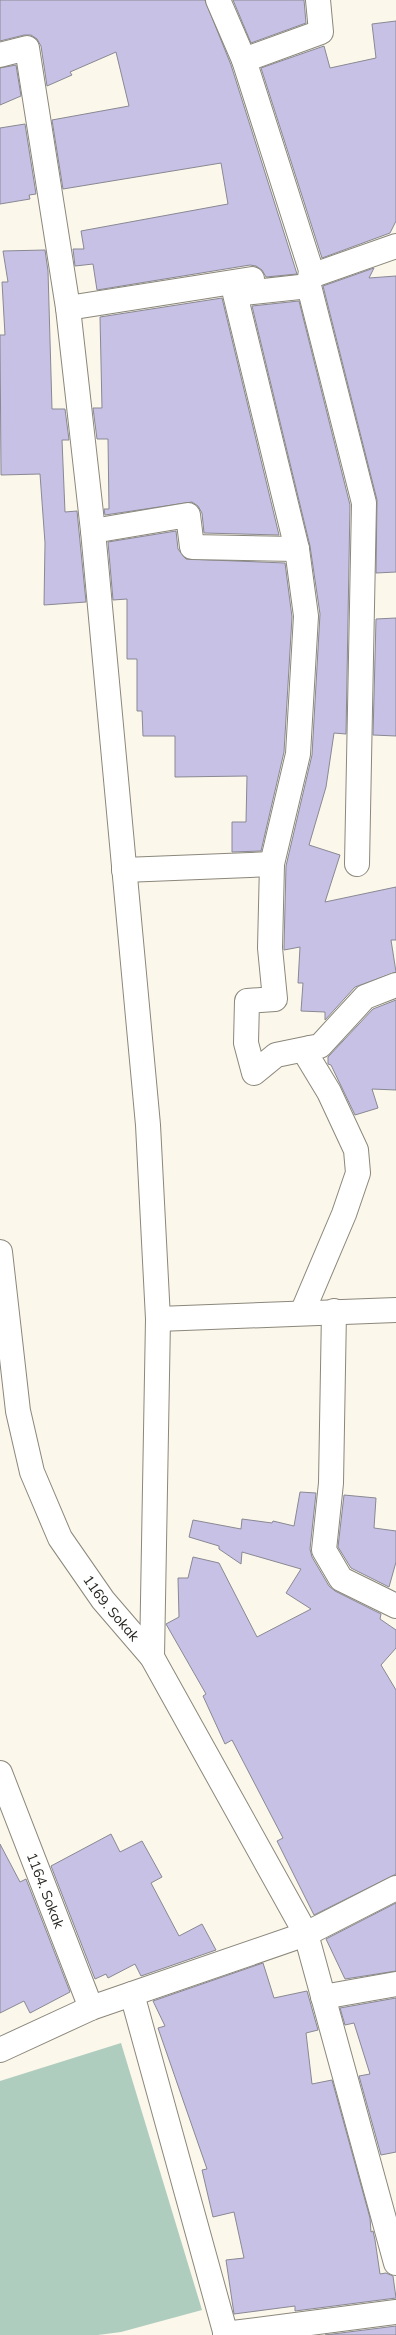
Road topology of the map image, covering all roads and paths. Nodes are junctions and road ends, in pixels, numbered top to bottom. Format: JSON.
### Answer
{"nodes":[{"id":1,"x":218,"y":0,"type":"edge"},
{"id":2,"x":318,"y":0,"type":"edge"},
{"id":3,"x":0,"y":55,"type":"edge"},
{"id":4,"x":244,"y":60,"type":"junction"},
{"id":5,"x":396,"y":246,"type":"edge"},
{"id":6,"x":310,"y":277,"type":"junction"},
{"id":7,"x":68,"y":308,"type":"junction"},
{"id":8,"x":94,"y":531,"type":"junction"},
{"id":9,"x":297,"y":549,"type":"junction"},
{"id":10,"x":272,"y":864,"type":"junction"},
{"id":11,"x":357,"y":864,"type":"dead end"},
{"id":12,"x":124,"y":870,"type":"junction"},
{"id":13,"x":396,"y":985,"type":"edge"},
{"id":14,"x":310,"y":1048,"type":"junction"},
{"id":15,"x":0,"y":1252,"type":"edge"},
{"id":16,"x":396,"y":1310,"type":"edge"},
{"id":17,"x":334,"y":1311,"type":"junction"},
{"id":18,"x":302,"y":1313,"type":"junction"},
{"id":19,"x":158,"y":1319,"type":"junction"},
{"id":20,"x":396,"y":1606,"type":"edge"},
{"id":21,"x":152,"y":1657,"type":"junction"},
{"id":22,"x":0,"y":1773,"type":"edge"},
{"id":23,"x":396,"y":1888,"type":"edge"},
{"id":24,"x":306,"y":1934,"type":"junction"},
{"id":25,"x":396,"y":1984,"type":"edge"},
{"id":26,"x":132,"y":1994,"type":"junction"},
{"id":27,"x":323,"y":1997,"type":"junction"},
{"id":28,"x":91,"y":2008,"type":"junction"},
{"id":29,"x":0,"y":2050,"type":"edge"},
{"id":30,"x":396,"y":2263,"type":"edge"},
{"id":31,"x":396,"y":2312,"type":"edge"},
{"id":32,"x":226,"y":2335,"type":"edge"}],
"edges":[{"from":1,"to":4,"type":"street"},
{"from":2,"to":4,"type":"street"},
{"from":3,"to":7,"type":"street"},
{"from":4,"to":6,"type":"street"},
{"from":5,"to":6,"type":"street"},
{"from":6,"to":7,"type":"street"},
{"from":6,"to":9,"type":"street"},
{"from":6,"to":11,"type":"street"},
{"from":7,"to":8,"type":"street"},
{"from":8,"to":9,"type":"street"},
{"from":8,"to":12,"type":"street"},
{"from":9,"to":10,"type":"street"},
{"from":10,"to":12,"type":"street"},
{"from":10,"to":14,"type":"street"},
{"from":12,"to":19,"type":"street"},
{"from":13,"to":14,"type":"street"},
{"from":14,"to":18,"type":"street"},
{"from":15,"to":21,"type":"street","name":"1169. Sokak"},
{"from":16,"to":17,"type":"street"},
{"from":17,"to":18,"type":"street"},
{"from":17,"to":20,"type":"street"},
{"from":18,"to":19,"type":"street"},
{"from":19,"to":21,"type":"street"},
{"from":21,"to":24,"type":"street","name":"1169. Sokak"},
{"from":22,"to":28,"type":"street","name":"1164. Sokak"},
{"from":23,"to":24,"type":"street"},
{"from":24,"to":26,"type":"street"},
{"from":24,"to":27,"type":"street","name":"1169. Sokak"},
{"from":25,"to":27,"type":"street"},
{"from":26,"to":28,"type":"street"},
{"from":26,"to":32,"type":"street"},
{"from":27,"to":30,"type":"street","name":"1169. Sokak"},
{"from":28,"to":29,"type":"street"},
{"from":31,"to":32,"type":"street"}]}
